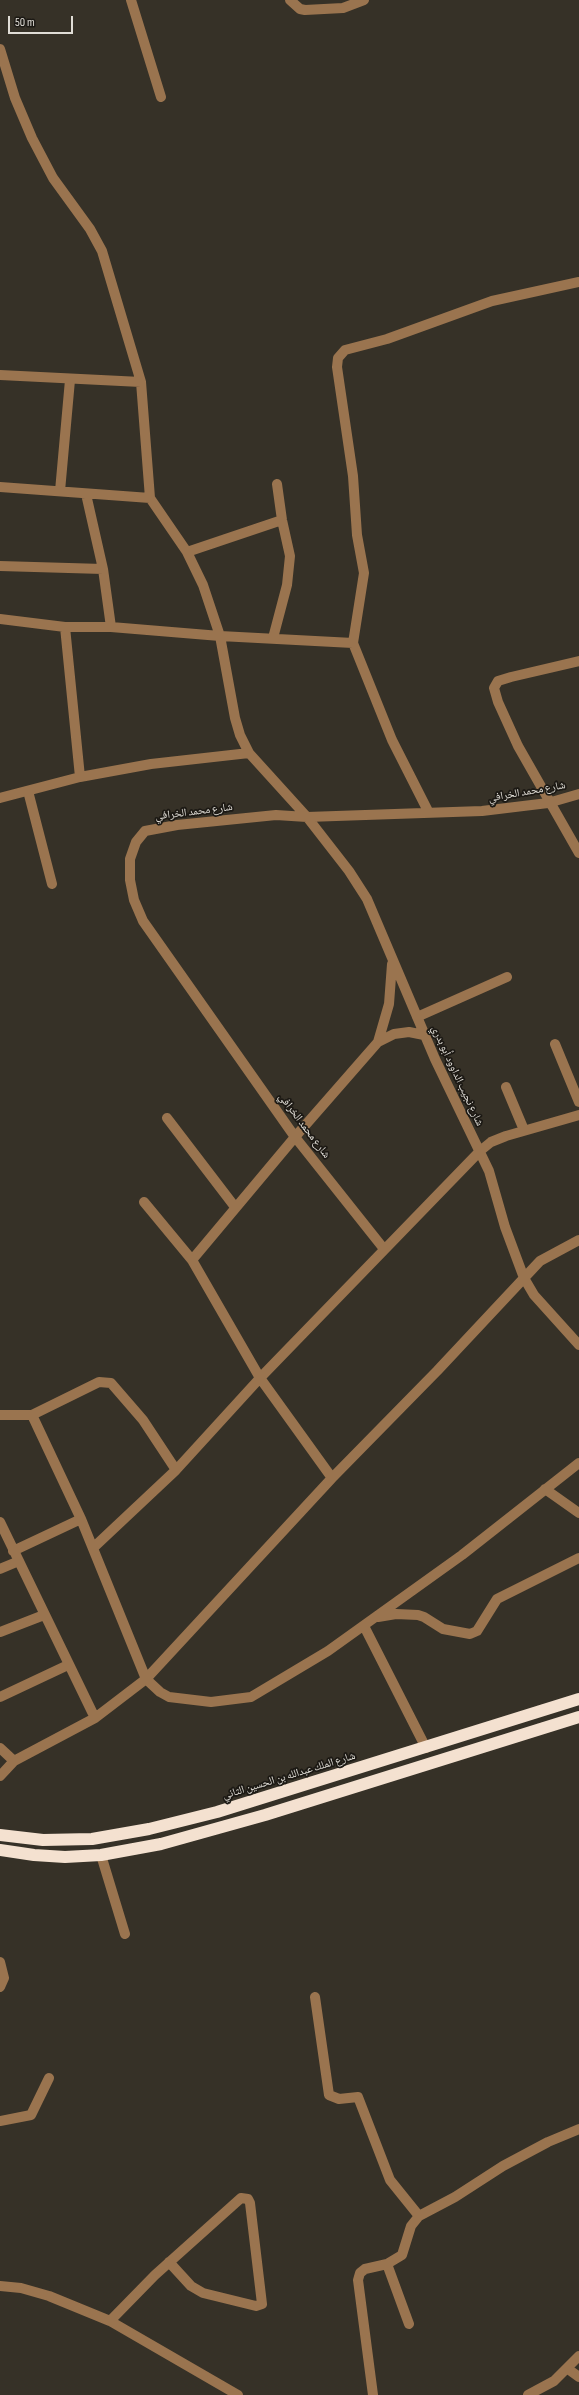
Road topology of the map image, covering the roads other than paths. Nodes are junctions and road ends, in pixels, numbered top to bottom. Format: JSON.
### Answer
{"nodes":[{"id":1,"x":131,"y":0,"type":"edge"},
{"id":2,"x":290,"y":0,"type":"edge"},
{"id":3,"x":364,"y":0,"type":"edge"},
{"id":4,"x":0,"y":49,"type":"edge"},
{"id":5,"x":161,"y":98,"type":"dead end"},
{"id":6,"x":579,"y":282,"type":"edge"},
{"id":7,"x":0,"y":375,"type":"edge"},
{"id":8,"x":70,"y":380,"type":"junction"},
{"id":9,"x":141,"y":382,"type":"junction"},
{"id":10,"x":277,"y":484,"type":"dead end"},
{"id":11,"x":0,"y":487,"type":"edge"},
{"id":12,"x":60,"y":491,"type":"junction"},
{"id":13,"x":86,"y":494,"type":"junction"},
{"id":14,"x":150,"y":498,"type":"junction"},
{"id":15,"x":282,"y":520,"type":"junction"},
{"id":16,"x":187,"y":552,"type":"junction"},
{"id":17,"x":0,"y":566,"type":"edge"},
{"id":18,"x":103,"y":569,"type":"junction"},
{"id":19,"x":0,"y":619,"type":"edge"},
{"id":20,"x":66,"y":627,"type":"junction"},
{"id":21,"x":111,"y":627,"type":"junction"},
{"id":22,"x":220,"y":636,"type":"junction"},
{"id":23,"x":272,"y":638,"type":"junction"},
{"id":24,"x":353,"y":642,"type":"junction"},
{"id":25,"x":579,"y":661,"type":"edge"},
{"id":26,"x":249,"y":753,"type":"junction"},
{"id":27,"x":80,"y":777,"type":"junction"},
{"id":28,"x":28,"y":791,"type":"junction"},
{"id":29,"x":579,"y":794,"type":"edge"},
{"id":30,"x":0,"y":798,"type":"edge"},
{"id":31,"x":548,"y":803,"type":"junction"},
{"id":32,"x":430,"y":813,"type":"junction"},
{"id":33,"x":307,"y":818,"type":"junction"},
{"id":34,"x":579,"y":853,"type":"edge"},
{"id":35,"x":52,"y":884,"type":"dead end"},
{"id":36,"x":392,"y":962,"type":"junction"},
{"id":37,"x":507,"y":977,"type":"dead end"},
{"id":38,"x":417,"y":1017,"type":"junction"},
{"id":39,"x":424,"y":1035,"type":"junction"},
{"id":40,"x":378,"y":1042,"type":"junction"},
{"id":41,"x":555,"y":1044,"type":"dead end"},
{"id":42,"x":506,"y":1087,"type":"dead end"},
{"id":43,"x":579,"y":1102,"type":"edge"},
{"id":44,"x":579,"y":1115,"type":"edge"},
{"id":45,"x":167,"y":1118,"type":"dead end"},
{"id":46,"x":524,"y":1130,"type":"junction"},
{"id":47,"x":295,"y":1137,"type":"junction"},
{"id":48,"x":480,"y":1151,"type":"junction"},
{"id":49,"x":144,"y":1202,"type":"dead end"},
{"id":50,"x":235,"y":1207,"type":"junction"},
{"id":51,"x":579,"y":1240,"type":"edge"},
{"id":52,"x":384,"y":1249,"type":"junction"},
{"id":53,"x":192,"y":1260,"type":"junction"},
{"id":54,"x":524,"y":1278,"type":"junction"},
{"id":55,"x":575,"y":1335,"type":"edge"},
{"id":56,"x":579,"y":1345,"type":"edge"},
{"id":57,"x":260,"y":1378,"type":"junction"},
{"id":58,"x":0,"y":1415,"type":"edge"},
{"id":59,"x":32,"y":1416,"type":"junction"},
{"id":60,"x":579,"y":1462,"type":"edge"},
{"id":61,"x":176,"y":1470,"type":"junction"},
{"id":62,"x":332,"y":1478,"type":"junction"},
{"id":63,"x":545,"y":1489,"type":"junction"},
{"id":64,"x":579,"y":1513,"type":"edge"},
{"id":65,"x":81,"y":1519,"type":"junction"},
{"id":66,"x":0,"y":1522,"type":"edge"},
{"id":67,"x":93,"y":1548,"type":"junction"},
{"id":68,"x":13,"y":1551,"type":"junction"},
{"id":69,"x":579,"y":1558,"type":"edge"},
{"id":70,"x":19,"y":1561,"type":"junction"},
{"id":71,"x":0,"y":1569,"type":"edge"},
{"id":72,"x":44,"y":1615,"type":"junction"},
{"id":73,"x":374,"y":1618,"type":"junction"},
{"id":74,"x":364,"y":1626,"type":"junction"},
{"id":75,"x":0,"y":1632,"type":"edge"},
{"id":76,"x":68,"y":1665,"type":"junction"},
{"id":77,"x":146,"y":1679,"type":"junction"},
{"id":78,"x":0,"y":1697,"type":"edge"},
{"id":79,"x":579,"y":1699,"type":"edge"},
{"id":80,"x":579,"y":1717,"type":"edge"},
{"id":81,"x":94,"y":1718,"type":"junction"},
{"id":82,"x":0,"y":1748,"type":"edge"},
{"id":83,"x":426,"y":1748,"type":"junction"},
{"id":84,"x":14,"y":1761,"type":"junction"},
{"id":85,"x":378,"y":1762,"type":"junction"},
{"id":86,"x":344,"y":1774,"type":"junction"},
{"id":87,"x":0,"y":1776,"type":"edge"},
{"id":88,"x":383,"y":1778,"type":"junction"},
{"id":89,"x":348,"y":1788,"type":"junction"},
{"id":90,"x":0,"y":1835,"type":"edge"},
{"id":91,"x":0,"y":1850,"type":"edge"},
{"id":92,"x":101,"y":1855,"type":"junction"},
{"id":93,"x":125,"y":1934,"type":"dead end"},
{"id":94,"x":0,"y":1962,"type":"edge"},
{"id":95,"x":0,"y":1987,"type":"edge"},
{"id":96,"x":316,"y":1997,"type":"dead end"},
{"id":97,"x":49,"y":2078,"type":"dead end"},
{"id":98,"x":0,"y":2121,"type":"edge"},
{"id":99,"x":579,"y":2129,"type":"edge"},
{"id":100,"x":419,"y":2216,"type":"junction"},
{"id":101,"x":170,"y":2262,"type":"junction"},
{"id":102,"x":387,"y":2264,"type":"junction"},
{"id":103,"x":0,"y":2286,"type":"edge"},
{"id":104,"x":110,"y":2321,"type":"junction"},
{"id":105,"x":409,"y":2324,"type":"dead end"},
{"id":106,"x":579,"y":2356,"type":"edge"},
{"id":107,"x":568,"y":2369,"type":"junction"},
{"id":108,"x":579,"y":2377,"type":"edge"},
{"id":109,"x":238,"y":2395,"type":"edge"},
{"id":110,"x":373,"y":2395,"type":"edge"},
{"id":111,"x":528,"y":2395,"type":"edge"}],
"edges":[{"from":1,"to":5,"type":"street"},
{"from":2,"to":3,"type":"street"},
{"from":4,"to":9,"type":"street"},
{"from":6,"to":24,"type":"street"},
{"from":7,"to":8,"type":"street"},
{"from":8,"to":9,"type":"street"},
{"from":8,"to":12,"type":"street"},
{"from":9,"to":14,"type":"street"},
{"from":10,"to":15,"type":"street"},
{"from":11,"to":12,"type":"street"},
{"from":12,"to":13,"type":"street"},
{"from":13,"to":14,"type":"street"},
{"from":13,"to":18,"type":"street"},
{"from":14,"to":16,"type":"street","name":"شارع نجيب الداوود أبو بدري"},
{"from":15,"to":16,"type":"street"},
{"from":15,"to":23,"type":"street"},
{"from":16,"to":22,"type":"street","name":"شارع نجيب الداوود أبو بدري"},
{"from":17,"to":18,"type":"street"},
{"from":18,"to":21,"type":"street"},
{"from":19,"to":20,"type":"street"},
{"from":20,"to":21,"type":"street"},
{"from":20,"to":27,"type":"street"},
{"from":21,"to":22,"type":"street"},
{"from":22,"to":23,"type":"street"},
{"from":22,"to":26,"type":"street","name":"شارع نجيب الداوود أبو بدري"},
{"from":23,"to":24,"type":"street"},
{"from":24,"to":32,"type":"street"},
{"from":25,"to":31,"type":"street"},
{"from":26,"to":27,"type":"street"},
{"from":26,"to":33,"type":"street","name":"شارع نجيب الداوود أبو بدري"},
{"from":27,"to":28,"type":"street"},
{"from":28,"to":30,"type":"street"},
{"from":28,"to":35,"type":"street"},
{"from":29,"to":31,"type":"street","name":"شارع محمد الخرافي"},
{"from":31,"to":32,"type":"street","name":"شارع محمد الخرافي"},
{"from":31,"to":34,"type":"street"},
{"from":32,"to":33,"type":"street","name":"شارع محمد الخرافي"},
{"from":33,"to":36,"type":"street","name":"شارع نجيب الداوود أبو بدري"},
{"from":33,"to":47,"type":"street","name":"شارع محمد الخرافي"},
{"from":36,"to":38,"type":"street","name":"شارع نجيب الداوود أبو بدري"},
{"from":36,"to":40,"type":"street"},
{"from":37,"to":38,"type":"street"},
{"from":38,"to":39,"type":"street","name":"شارع نجيب الداوود أبو بدري"},
{"from":39,"to":40,"type":"street"},
{"from":39,"to":48,"type":"street","name":"شارع نجيب الداوود أبو بدري"},
{"from":40,"to":47,"type":"street"},
{"from":41,"to":43,"type":"street"},
{"from":42,"to":46,"type":"street"},
{"from":44,"to":46,"type":"street"},
{"from":45,"to":50,"type":"street"},
{"from":46,"to":48,"type":"street"},
{"from":47,"to":50,"type":"street"},
{"from":47,"to":52,"type":"street","name":"شارع محمد الخرافي"},
{"from":48,"to":52,"type":"street"},
{"from":48,"to":54,"type":"street","name":"شارع نجيب الداوود أبو بدري"},
{"from":49,"to":53,"type":"street"},
{"from":50,"to":53,"type":"street"},
{"from":51,"to":54,"type":"street"},
{"from":52,"to":57,"type":"street"},
{"from":53,"to":57,"type":"street"},
{"from":54,"to":55,"type":"street","name":"شارع نجيب الداوود أبو بدري"},
{"from":54,"to":62,"type":"street"},
{"from":55,"to":56,"type":"street","name":"شارع نجيب الداوود أبو بدري"},
{"from":57,"to":61,"type":"street"},
{"from":57,"to":62,"type":"street"},
{"from":58,"to":59,"type":"street"},
{"from":59,"to":61,"type":"street"},
{"from":59,"to":65,"type":"street"},
{"from":60,"to":63,"type":"street"},
{"from":61,"to":67,"type":"street"},
{"from":62,"to":77,"type":"street"},
{"from":63,"to":64,"type":"street"},
{"from":63,"to":73,"type":"street"},
{"from":65,"to":67,"type":"street"},
{"from":65,"to":68,"type":"street"},
{"from":66,"to":68,"type":"street"},
{"from":67,"to":77,"type":"street"},
{"from":68,"to":70,"type":"street"},
{"from":69,"to":73,"type":"street"},
{"from":70,"to":71,"type":"street"},
{"from":70,"to":72,"type":"street"},
{"from":72,"to":75,"type":"street"},
{"from":72,"to":76,"type":"street"},
{"from":73,"to":74,"type":"street"},
{"from":74,"to":77,"type":"street"},
{"from":74,"to":83,"type":"street"},
{"from":76,"to":78,"type":"street"},
{"from":76,"to":81,"type":"street"},
{"from":77,"to":81,"type":"street"},
{"from":79,"to":83,"type":"highway","name":"شارع الملك عبدالله بن الحسين الثاني"},
{"from":80,"to":88,"type":"highway"},
{"from":81,"to":84,"type":"street"},
{"from":82,"to":84,"type":"street"},
{"from":83,"to":85,"type":"highway","name":"شارع الملك عبدالله بن الحسين الثاني"},
{"from":84,"to":87,"type":"street"},
{"from":85,"to":86,"type":"highway","name":"شارع الملك عبدالله بن الحسين الثاني"},
{"from":85,"to":88,"type":"highway"},
{"from":86,"to":89,"type":"highway"},
{"from":86,"to":90,"type":"highway","name":"شارع الملك عبدالله بن الحسين الثاني"},
{"from":88,"to":89,"type":"highway"},
{"from":89,"to":92,"type":"highway"},
{"from":91,"to":92,"type":"highway"},
{"from":92,"to":93,"type":"street"},
{"from":94,"to":95,"type":"street"},
{"from":96,"to":100,"type":"street"},
{"from":97,"to":98,"type":"street"},
{"from":99,"to":100,"type":"street"},
{"from":100,"to":102,"type":"street"},
{"from":101,"to":101,"type":"street"},
{"from":101,"to":104,"type":"street"},
{"from":102,"to":105,"type":"street"},
{"from":102,"to":110,"type":"street"},
{"from":103,"to":104,"type":"street"},
{"from":104,"to":109,"type":"street"},
{"from":106,"to":107,"type":"street"},
{"from":107,"to":108,"type":"street"},
{"from":107,"to":111,"type":"street"}]}
